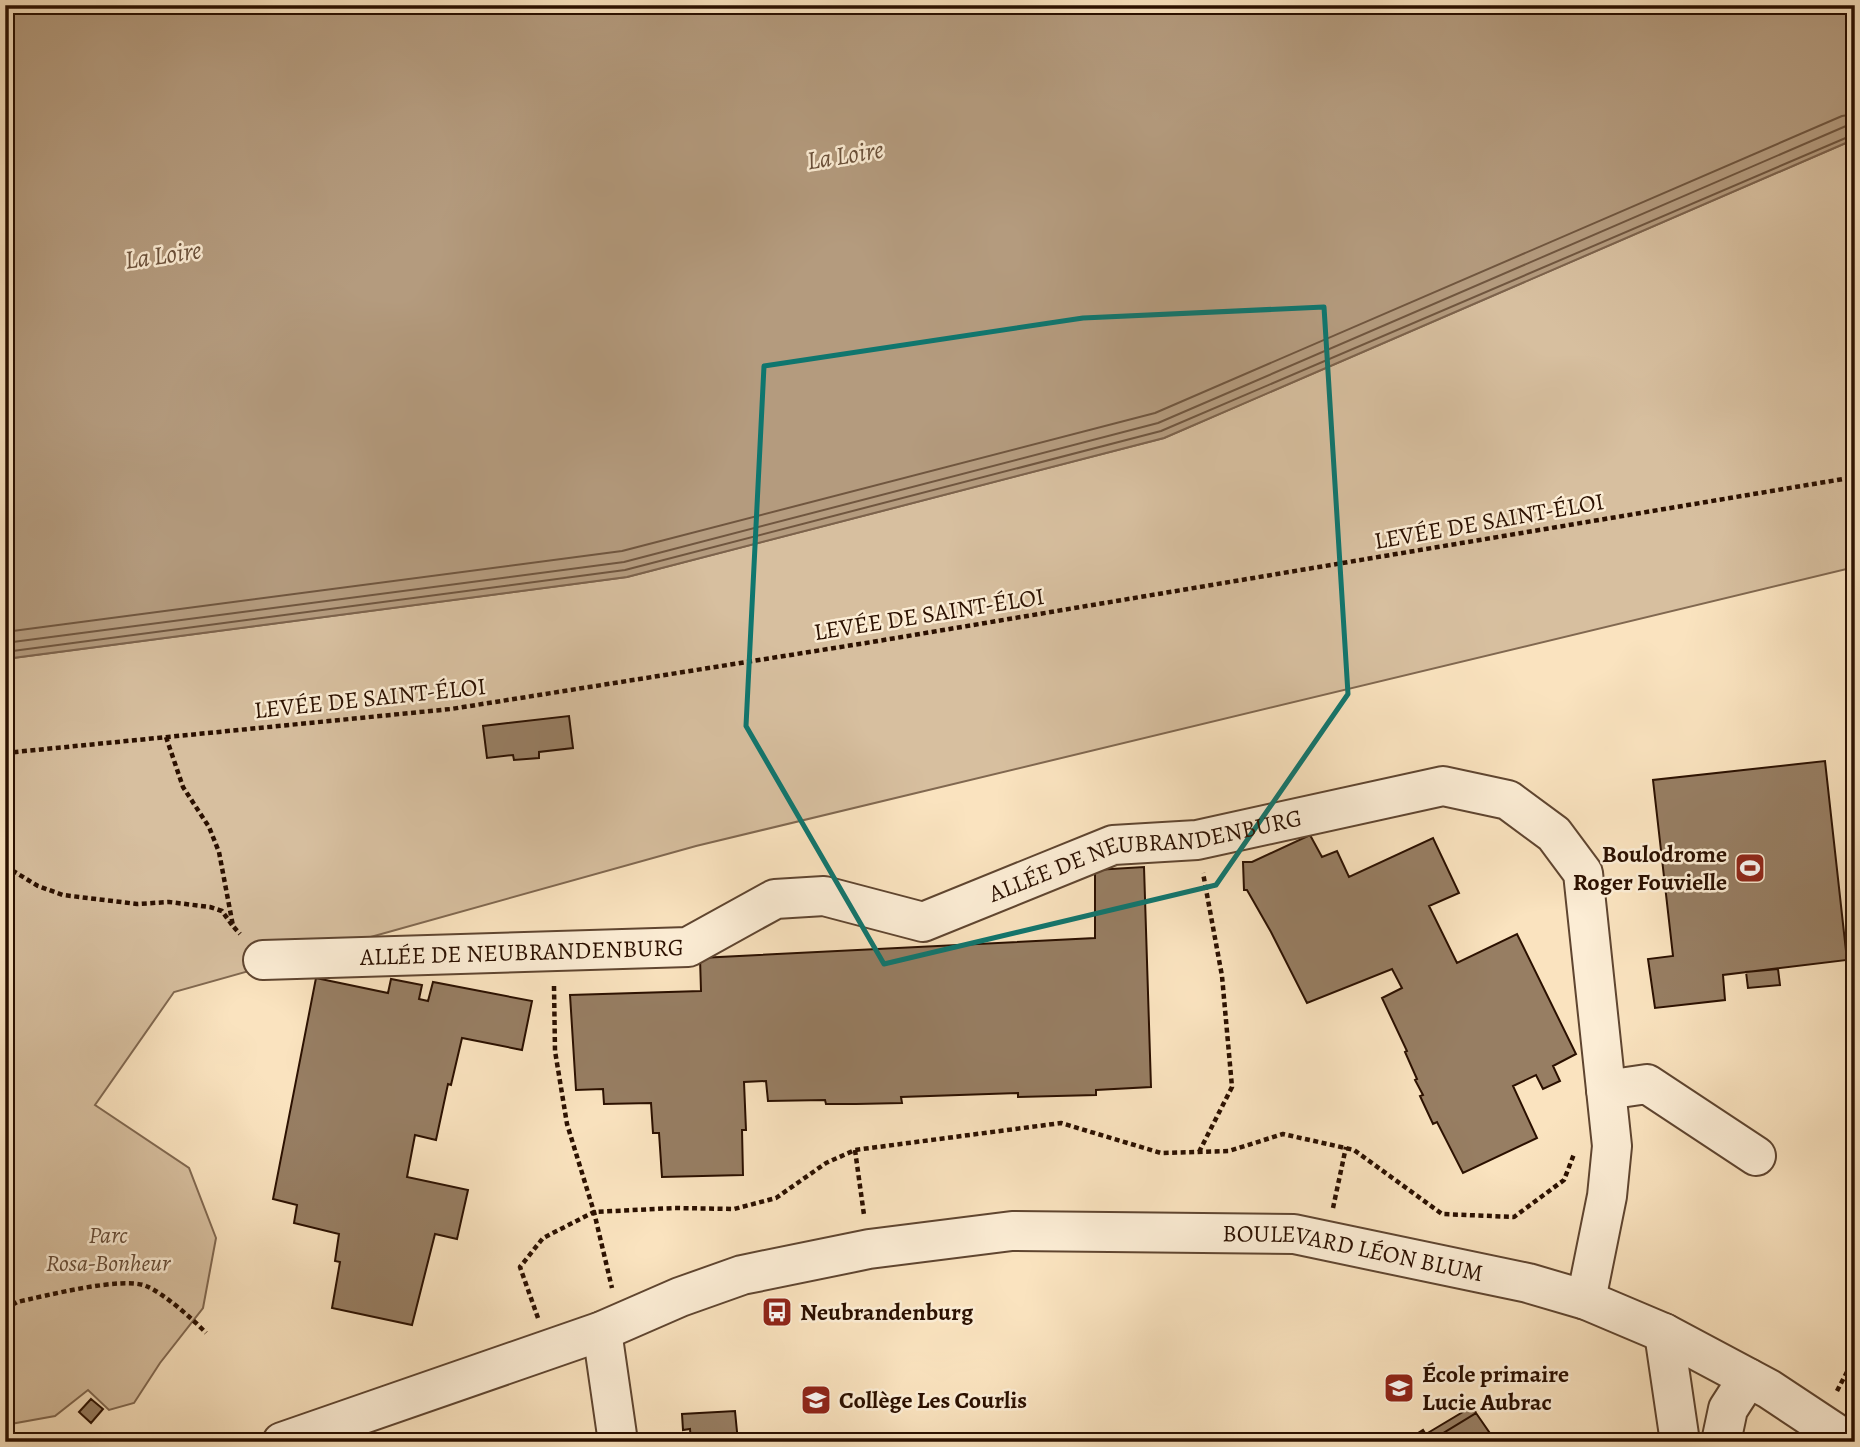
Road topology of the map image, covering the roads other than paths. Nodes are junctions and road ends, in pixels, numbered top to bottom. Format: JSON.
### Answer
{"nodes":[{"id":1,"x":263,"y":960,"type":"road end"},
{"id":2,"x":1606,"y":1090,"type":"junction"},
{"id":3,"x":1756,"y":1156,"type":"dead end"},
{"id":4,"x":1586,"y":1300,"type":"junction"},
{"id":5,"x":611,"y":1327,"type":"junction"},
{"id":6,"x":1664,"y":1333,"type":"junction"},
{"id":7,"x":1748,"y":1378,"type":"junction"},
{"id":8,"x":282,"y":1442,"type":"edge"},
{"id":9,"x":618,"y":1442,"type":"edge"},
{"id":10,"x":1680,"y":1442,"type":"edge"},
{"id":11,"x":1721,"y":1442,"type":"edge"},
{"id":12,"x":1849,"y":1442,"type":"edge"}],
"edges":[{"from":1,"to":2,"type":"street","name":"ALLÉE DE NEUBRANDENBURG"},
{"from":2,"to":3,"type":"street"},
{"from":2,"to":4,"type":"street","name":"ALLÉE DE NEUBRANDENBURG"},
{"from":4,"to":5,"type":"street","name":"BOULEVARD LÉON BLUM"},
{"from":4,"to":6,"type":"street","name":"BOULEVARD LÉON BLUM"},
{"from":5,"to":8,"type":"street","name":"BOULEVARD LÉON BLUM"},
{"from":5,"to":9,"type":"street"},
{"from":6,"to":7,"type":"street","name":"BOULEVARD LÉON BLUM"},
{"from":6,"to":10,"type":"street"},
{"from":7,"to":11,"type":"street"},
{"from":7,"to":12,"type":"street","name":"BOULEVARD LÉON BLUM"}]}
